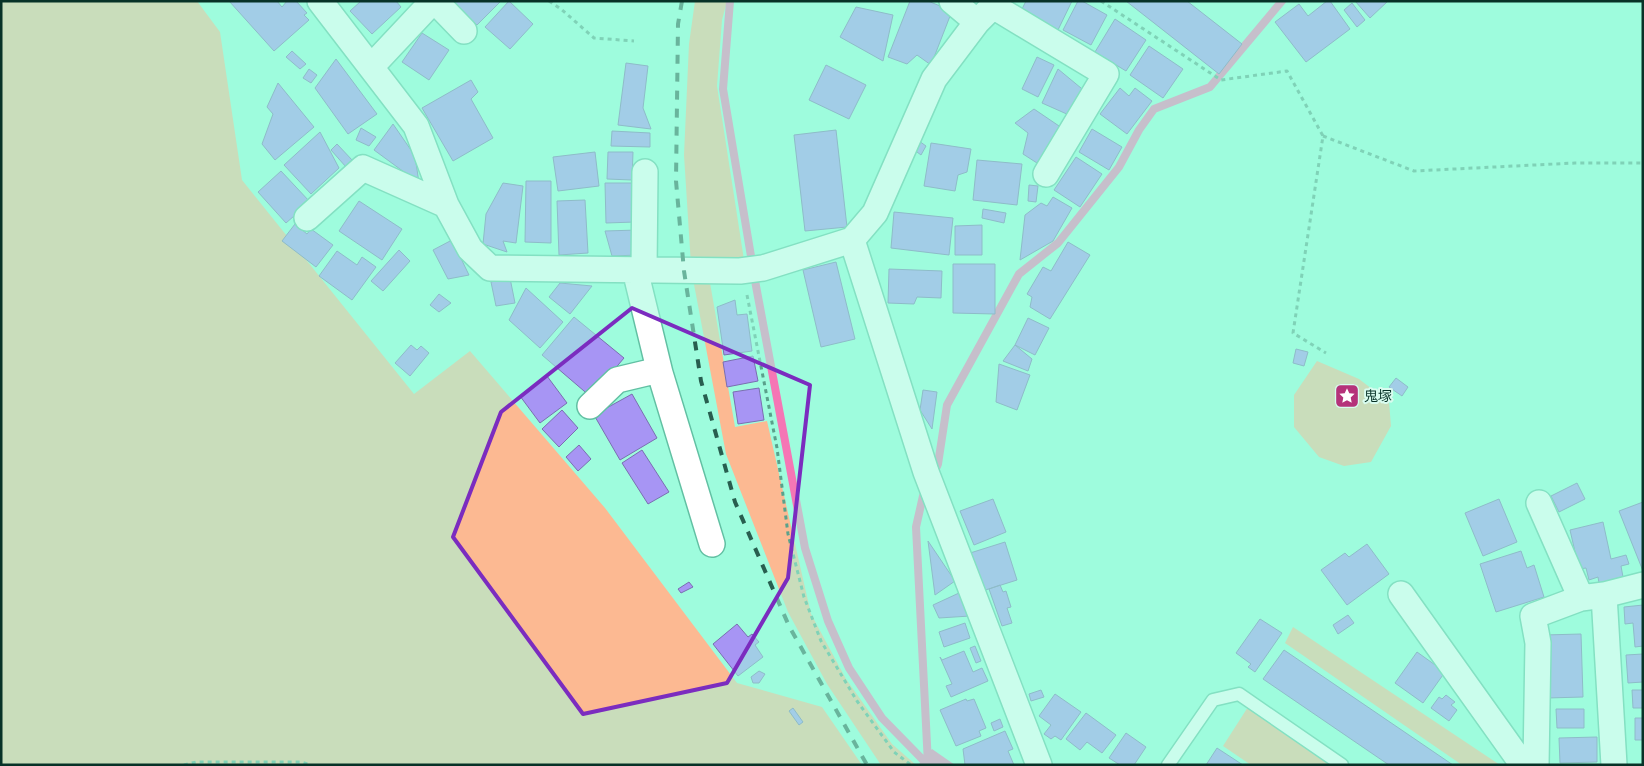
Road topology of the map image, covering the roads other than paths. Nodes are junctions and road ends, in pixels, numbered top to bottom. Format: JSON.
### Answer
{"nodes":[{"id":1,"x":320,"y":1,"type":"edge"},
{"id":2,"x":434,"y":1,"type":"edge"},
{"id":3,"x":952,"y":1,"type":"edge"},
{"id":4,"x":989,"y":10,"type":"edge"},
{"id":5,"x":464,"y":31,"type":"dead end"},
{"id":6,"x":371,"y":67,"type":"junction"},
{"id":7,"x":645,"y":172,"type":"dead end"},
{"id":8,"x":1046,"y":174,"type":"dead end"},
{"id":9,"x":446,"y":205,"type":"junction"},
{"id":10,"x":307,"y":218,"type":"dead end"},
{"id":11,"x":852,"y":240,"type":"junction"},
{"id":12,"x":640,"y":270,"type":"junction"},
{"id":13,"x":659,"y":370,"type":"junction"},
{"id":14,"x":590,"y":406,"type":"dead end"},
{"id":15,"x":1539,"y":503,"type":"dead end"},
{"id":16,"x":712,"y":544,"type":"dead end"},
{"id":17,"x":1643,"y":585,"type":"edge"},
{"id":18,"x":1401,"y":594,"type":"dead end"},
{"id":19,"x":1593,"y":597,"type":"junction"},
{"id":20,"x":1039,"y":765,"type":"edge"},
{"id":21,"x":1168,"y":765,"type":"edge"},
{"id":22,"x":1342,"y":765,"type":"edge"},
{"id":23,"x":1523,"y":765,"type":"edge"},
{"id":24,"x":1536,"y":765,"type":"edge"},
{"id":25,"x":1614,"y":765,"type":"edge"}],
"edges":[{"from":1,"to":6,"type":"street"},
{"from":2,"to":5,"type":"street"},
{"from":2,"to":6,"type":"street"},
{"from":3,"to":4,"type":"street"},
{"from":4,"to":8,"type":"street"},
{"from":4,"to":11,"type":"street"},
{"from":6,"to":9,"type":"street"},
{"from":7,"to":12,"type":"street"},
{"from":9,"to":10,"type":"street"},
{"from":9,"to":12,"type":"street"},
{"from":11,"to":12,"type":"street"},
{"from":11,"to":20,"type":"street"},
{"from":12,"to":13,"type":"street"},
{"from":13,"to":14,"type":"street"},
{"from":13,"to":16,"type":"street"},
{"from":15,"to":19,"type":"street"},
{"from":17,"to":19,"type":"street"},
{"from":18,"to":23,"type":"street"},
{"from":19,"to":24,"type":"street"},
{"from":19,"to":25,"type":"street"},
{"from":21,"to":22,"type":"lane"}]}
